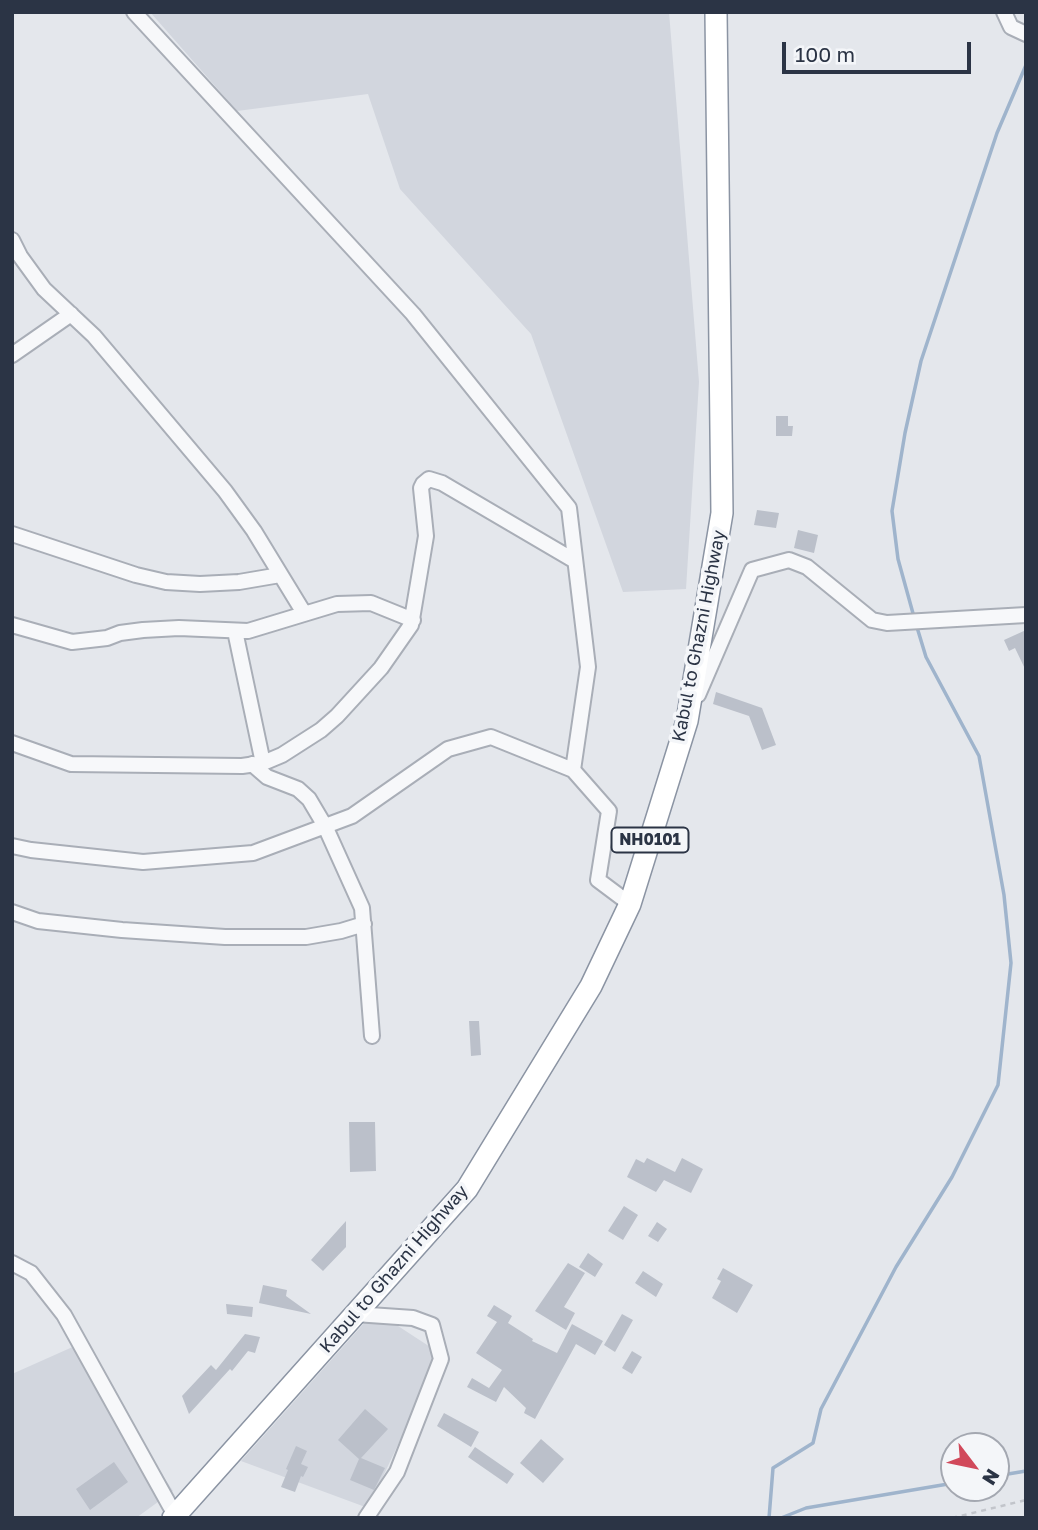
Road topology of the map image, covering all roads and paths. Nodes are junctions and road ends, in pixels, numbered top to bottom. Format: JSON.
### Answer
{"nodes":[{"id":1,"x":134,"y":12,"type":"edge"},
{"id":2,"x":716,"y":12,"type":"edge"},
{"id":3,"x":1004,"y":12,"type":"edge"},
{"id":4,"x":1026,"y":34,"type":"edge"},
{"id":5,"x":12,"y":240,"type":"edge"},
{"id":6,"x":71,"y":314,"type":"junction"},
{"id":7,"x":12,"y":355,"type":"edge"},
{"id":8,"x":12,"y":534,"type":"edge"},
{"id":9,"x":575,"y":561,"type":"junction"},
{"id":10,"x":280,"y":575,"type":"junction"},
{"id":11,"x":304,"y":613,"type":"junction"},
{"id":12,"x":1026,"y":615,"type":"edge"},
{"id":13,"x":413,"y":620,"type":"junction"},
{"id":14,"x":12,"y":625,"type":"edge"},
{"id":15,"x":235,"y":631,"type":"junction"},
{"id":16,"x":687,"y":721,"type":"junction"},
{"id":17,"x":12,"y":744,"type":"edge"},
{"id":18,"x":258,"y":764,"type":"junction"},
{"id":19,"x":573,"y":769,"type":"junction"},
{"id":20,"x":324,"y":826,"type":"junction"},
{"id":21,"x":12,"y":846,"type":"edge"},
{"id":22,"x":630,"y":904,"type":"junction"},
{"id":23,"x":12,"y":912,"type":"edge"},
{"id":24,"x":365,"y":923,"type":"junction"},
{"id":25,"x":372,"y":1037,"type":"dead end"},
{"id":26,"x":12,"y":1263,"type":"edge"},
{"id":27,"x":355,"y":1314,"type":"junction"},
{"id":28,"x":1026,"y":1500,"type":"edge"},
{"id":29,"x":174,"y":1516,"type":"edge"},
{"id":30,"x":366,"y":1518,"type":"edge"},
{"id":31,"x":953,"y":1518,"type":"edge"}],
"edges":[{"from":1,"to":9,"type":"street"},
{"from":2,"to":16,"type":"highway","name":"Kabul to Ghazni Highway","number":"NH0101"},
{"from":3,"to":4,"type":"street"},
{"from":5,"to":6,"type":"street"},
{"from":6,"to":7,"type":"street"},
{"from":6,"to":10,"type":"street"},
{"from":8,"to":10,"type":"street"},
{"from":9,"to":13,"type":"street"},
{"from":9,"to":19,"type":"street"},
{"from":10,"to":11,"type":"street"},
{"from":11,"to":13,"type":"street"},
{"from":11,"to":15,"type":"street"},
{"from":12,"to":16,"type":"street"},
{"from":13,"to":18,"type":"street"},
{"from":14,"to":15,"type":"street"},
{"from":15,"to":18,"type":"street"},
{"from":16,"to":22,"type":"highway","name":"Kabul to Ghazni Highway","number":"NH0101"},
{"from":17,"to":18,"type":"street"},
{"from":18,"to":20,"type":"street"},
{"from":19,"to":20,"type":"street"},
{"from":19,"to":22,"type":"street"},
{"from":20,"to":21,"type":"street"},
{"from":20,"to":24,"type":"street"},
{"from":22,"to":27,"type":"highway","name":"Kabul to Ghazni Highway","number":"NH0101"},
{"from":23,"to":24,"type":"street"},
{"from":24,"to":25,"type":"street"},
{"from":26,"to":29,"type":"street"},
{"from":27,"to":29,"type":"highway","name":"Kabul to Ghazni Highway","number":"NH0101"},
{"from":27,"to":30,"type":"street"},
{"from":28,"to":31,"type":"path"}]}
